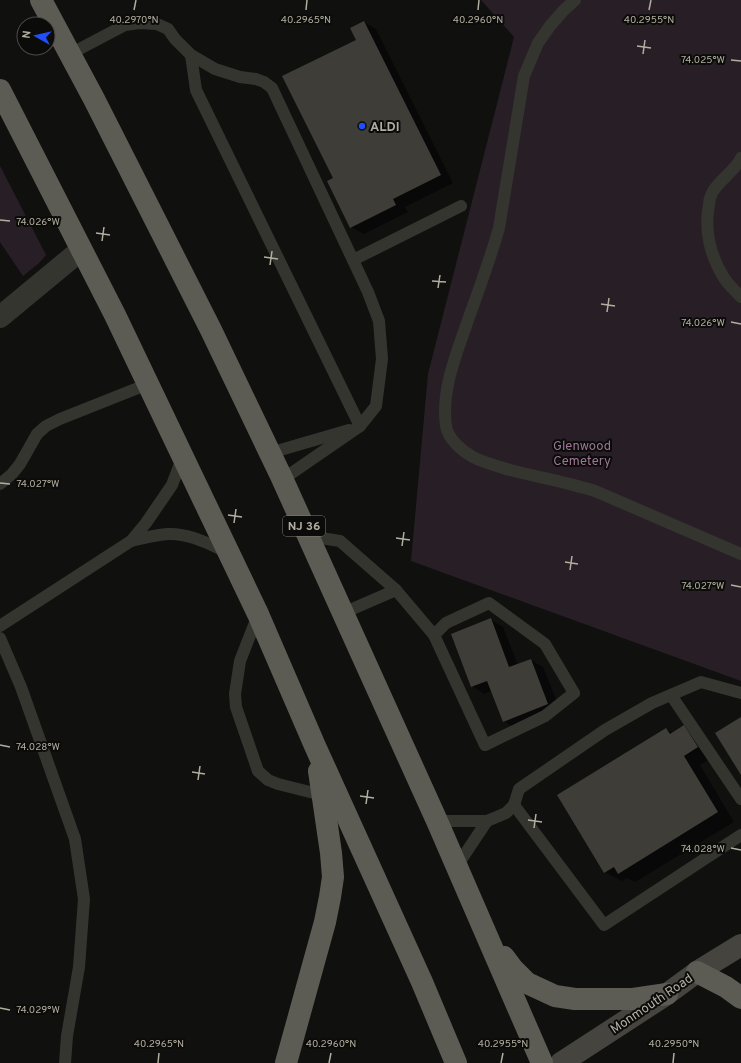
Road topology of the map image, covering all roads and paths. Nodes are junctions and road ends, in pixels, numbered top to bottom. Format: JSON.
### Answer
{"nodes":[{"id":1,"x":41,"y":0,"type":"edge"},
{"id":2,"x":575,"y":0,"type":"edge"},
{"id":3,"x":70,"y":54,"type":"junction"},
{"id":4,"x":191,"y":56,"type":"junction"},
{"id":5,"x":0,"y":90,"type":"edge"},
{"id":6,"x":740,"y":162,"type":"edge"},
{"id":7,"x":461,"y":206,"type":"dead end"},
{"id":8,"x":81,"y":250,"type":"junction"},
{"id":9,"x":353,"y":260,"type":"junction"},
{"id":10,"x":741,"y":297,"type":"edge"},
{"id":11,"x":0,"y":317,"type":"edge"},
{"id":12,"x":148,"y":384,"type":"junction"},
{"id":13,"x":360,"y":426,"type":"junction"},
{"id":14,"x":270,"y":453,"type":"junction"},
{"id":15,"x":183,"y":456,"type":"junction"},
{"id":16,"x":283,"y":479,"type":"junction"},
{"id":17,"x":0,"y":484,"type":"edge"},
{"id":18,"x":308,"y":536,"type":"junction"},
{"id":19,"x":131,"y":541,"type":"junction"},
{"id":20,"x":229,"y":553,"type":"junction"},
{"id":21,"x":741,"y":554,"type":"edge"},
{"id":22,"x":396,"y":590,"type":"junction"},
{"id":23,"x":343,"y":613,"type":"junction"},
{"id":24,"x":258,"y":614,"type":"junction"},
{"id":25,"x":0,"y":626,"type":"edge"},
{"id":26,"x":434,"y":635,"type":"junction"},
{"id":27,"x":0,"y":638,"type":"edge"},
{"id":28,"x":741,"y":693,"type":"edge"},
{"id":29,"x":671,"y":695,"type":"junction"},
{"id":30,"x":331,"y":797,"type":"junction"},
{"id":31,"x":741,"y":799,"type":"edge"},
{"id":32,"x":514,"y":805,"type":"junction"},
{"id":33,"x":437,"y":821,"type":"junction"},
{"id":34,"x":487,"y":821,"type":"junction"},
{"id":35,"x":741,"y":835,"type":"edge"},
{"id":36,"x":457,"y":866,"type":"junction"},
{"id":37,"x":487,"y":933,"type":"junction"},
{"id":38,"x":741,"y":945,"type":"edge"},
{"id":39,"x":697,"y":972,"type":"junction"},
{"id":40,"x":667,"y":994,"type":"junction"},
{"id":41,"x":741,"y":998,"type":"edge"},
{"id":42,"x":65,"y":1063,"type":"edge"},
{"id":43,"x":286,"y":1063,"type":"edge"},
{"id":44,"x":456,"y":1063,"type":"edge"},
{"id":45,"x":542,"y":1063,"type":"edge"},
{"id":46,"x":561,"y":1063,"type":"edge"}],
"edges":[{"from":1,"to":3,"type":"highway","number":"NJ 36"},
{"from":2,"to":21,"type":"lane"},
{"from":3,"to":4,"type":"lane"},
{"from":3,"to":14,"type":"highway","number":"NJ 36"},
{"from":4,"to":9,"type":"lane"},
{"from":4,"to":13,"type":"lane"},
{"from":5,"to":8,"type":"highway"},
{"from":6,"to":10,"type":"lane"},
{"from":7,"to":9,"type":"lane"},
{"from":8,"to":11,"type":"street"},
{"from":8,"to":12,"type":"highway"},
{"from":9,"to":13,"type":"lane"},
{"from":12,"to":15,"type":"highway"},
{"from":12,"to":17,"type":"lane"},
{"from":13,"to":14,"type":"lane"},
{"from":13,"to":16,"type":"lane"},
{"from":14,"to":16,"type":"highway","number":"NJ 36"},
{"from":15,"to":19,"type":"lane"},
{"from":15,"to":20,"type":"highway"},
{"from":16,"to":18,"type":"highway","number":"NJ 36"},
{"from":18,"to":22,"type":"lane"},
{"from":18,"to":23,"type":"highway","number":"NJ 36"},
{"from":19,"to":20,"type":"lane"},
{"from":19,"to":25,"type":"lane"},
{"from":20,"to":24,"type":"highway"},
{"from":22,"to":23,"type":"lane"},
{"from":22,"to":26,"type":"lane"},
{"from":23,"to":33,"type":"highway","number":"NJ 36"},
{"from":24,"to":30,"type":"highway"},
{"from":24,"to":30,"type":"lane"},
{"from":26,"to":26,"type":"lane"},
{"from":27,"to":42,"type":"lane"},
{"from":28,"to":29,"type":"lane"},
{"from":29,"to":31,"type":"lane"},
{"from":29,"to":32,"type":"lane"},
{"from":30,"to":43,"type":"highway"},
{"from":30,"to":44,"type":"highway"},
{"from":32,"to":34,"type":"lane"},
{"from":32,"to":35,"type":"lane"},
{"from":33,"to":34,"type":"lane"},
{"from":33,"to":36,"type":"highway","number":"NJ 36"},
{"from":34,"to":36,"type":"lane"},
{"from":36,"to":37,"type":"highway","number":"NJ 36"},
{"from":37,"to":40,"type":"highway"},
{"from":37,"to":45,"type":"highway","number":"NJ 36"},
{"from":38,"to":39,"type":"main road","name":"Monmouth Road"},
{"from":39,"to":40,"type":"main road","name":"Monmouth Road"},
{"from":39,"to":41,"type":"highway"},
{"from":40,"to":46,"type":"main road","name":"Monmouth Road"}]}
